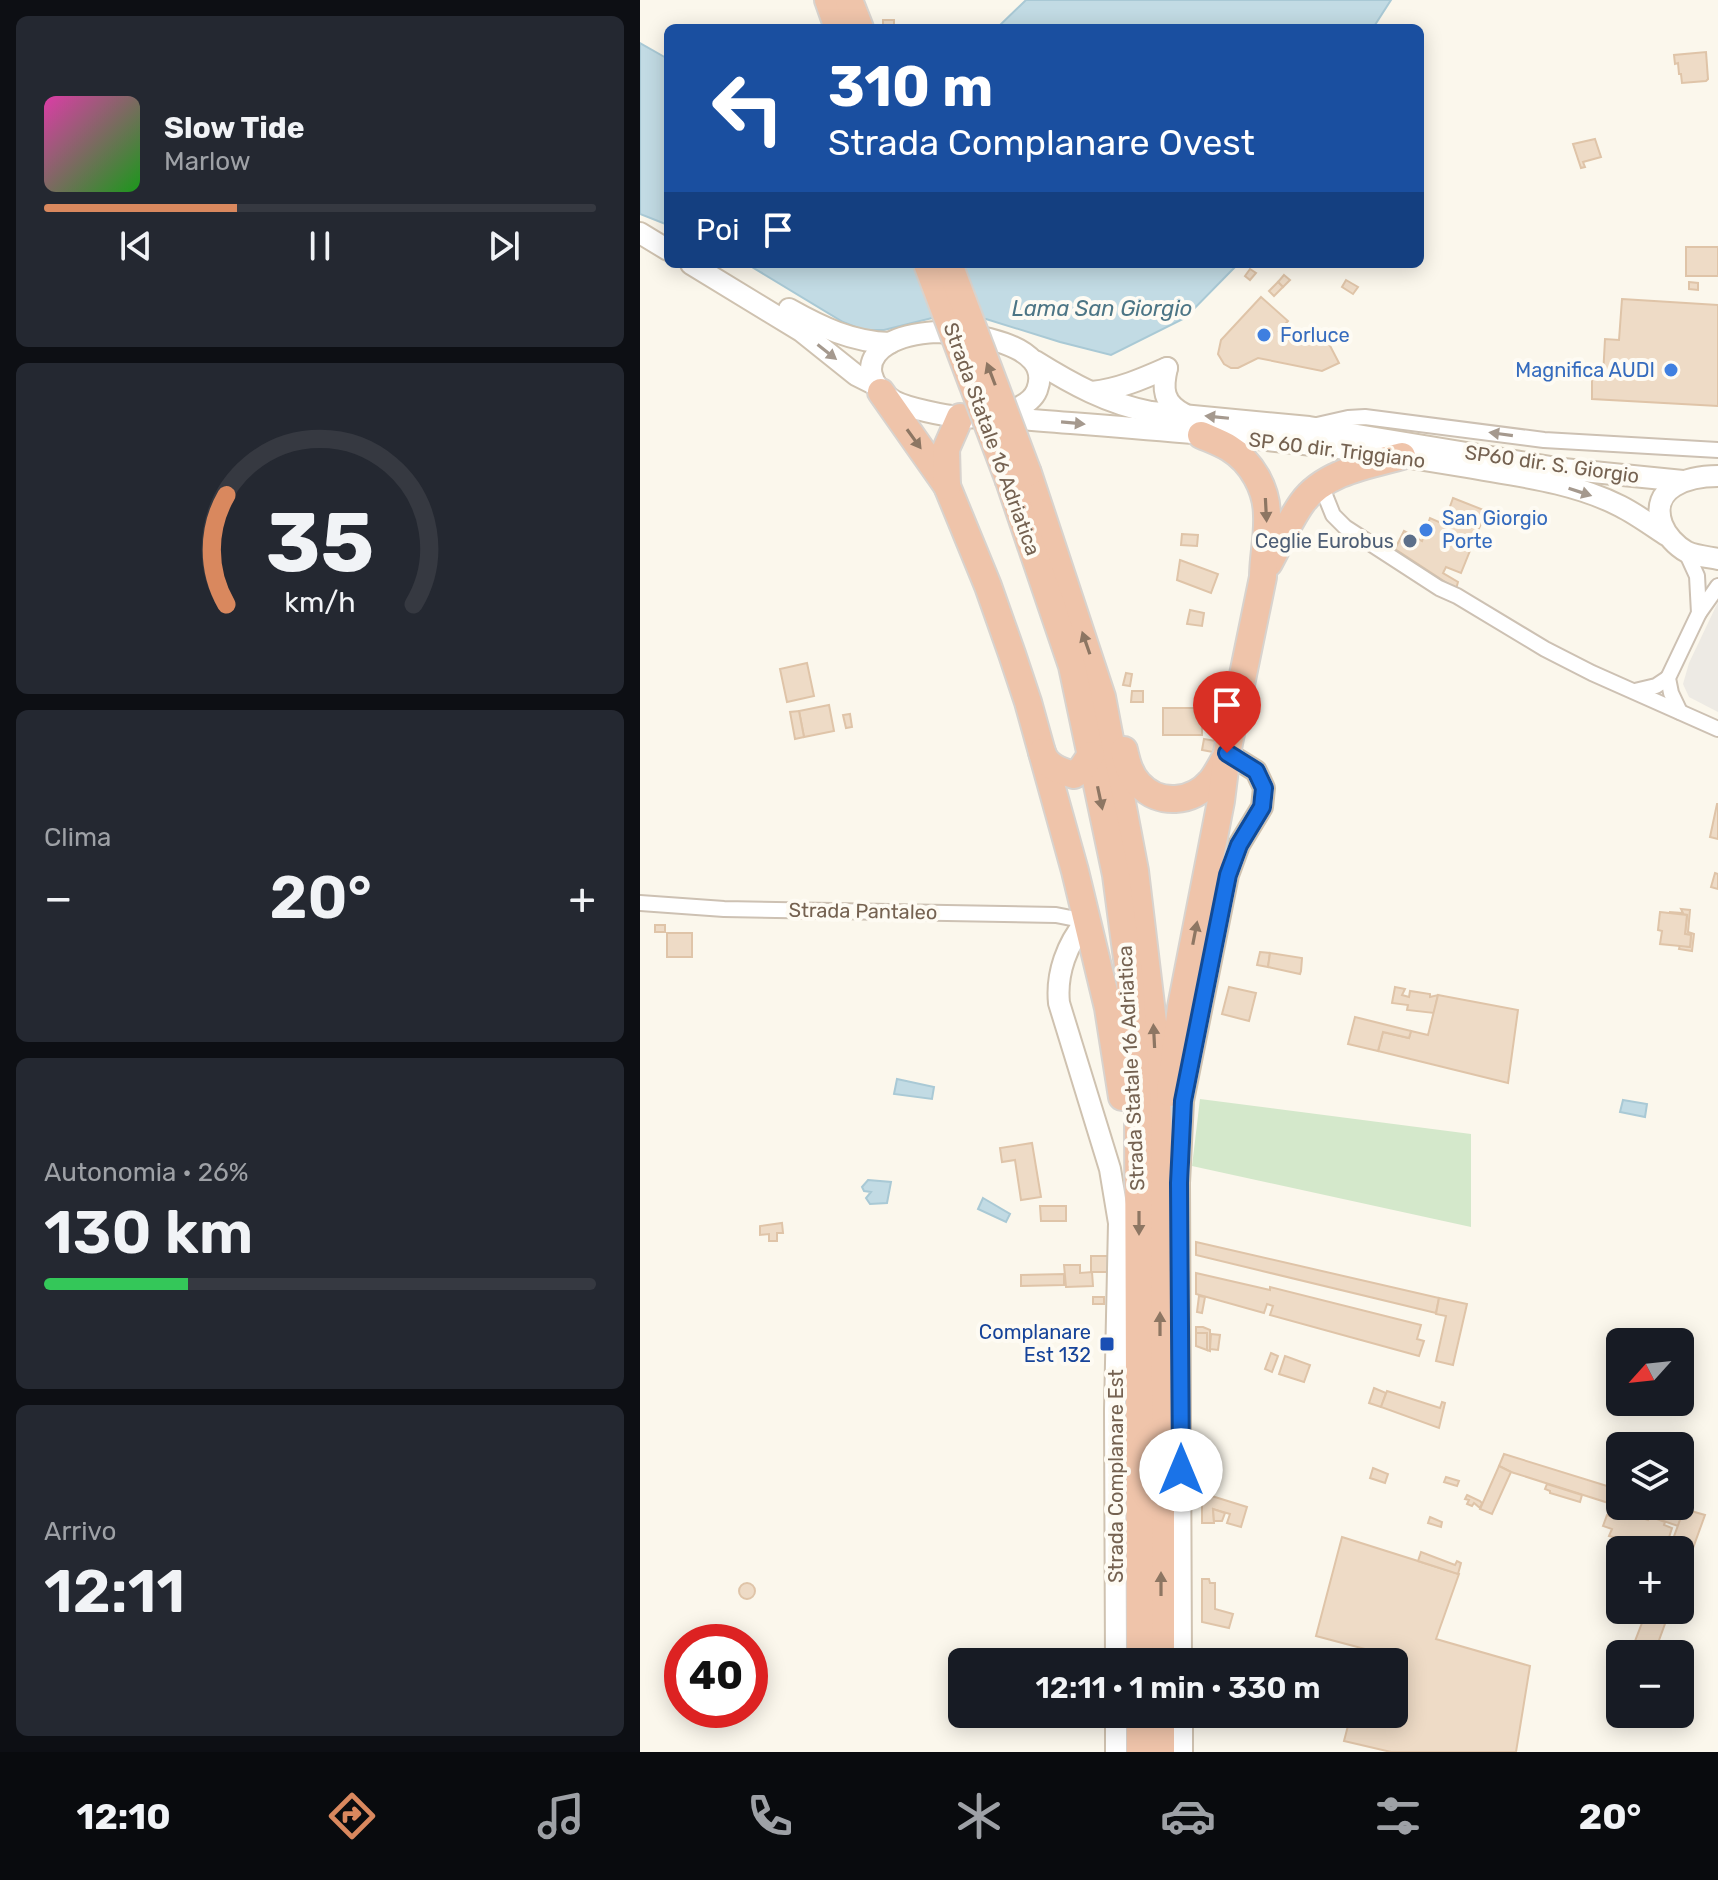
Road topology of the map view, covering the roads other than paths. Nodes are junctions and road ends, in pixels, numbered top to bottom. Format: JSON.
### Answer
{"nodes":[{"id":1,"x":828,"y":0,"type":"edge"},
{"id":2,"x":849,"y":0,"type":"edge"},
{"id":3,"x":837,"y":24,"type":"edge"},
{"id":4,"x":858,"y":24,"type":"edge"},
{"id":5,"x":640,"y":226,"type":"edge"},
{"id":6,"x":640,"y":233,"type":"edge"},
{"id":7,"x":664,"y":236,"type":"edge"},
{"id":8,"x":664,"y":248,"type":"edge"},
{"id":9,"x":698,"y":268,"type":"edge"},
{"id":10,"x":724,"y":268,"type":"edge"},
{"id":11,"x":929,"y":268,"type":"edge"},
{"id":12,"x":950,"y":268,"type":"edge"},
{"id":13,"x":890,"y":343,"type":"junction"},
{"id":14,"x":1035,"y":361,"type":"junction"},
{"id":15,"x":878,"y":388,"type":"junction"},
{"id":16,"x":1090,"y":393,"type":"junction"},
{"id":17,"x":1184,"y":414,"type":"junction"},
{"id":18,"x":996,"y":415,"type":"junction"},
{"id":19,"x":960,"y":417,"type":"junction"},
{"id":20,"x":1309,"y":427,"type":"junction"},
{"id":21,"x":1201,"y":435,"type":"junction"},
{"id":22,"x":1718,"y":450,"type":"edge"},
{"id":23,"x":1402,"y":456,"type":"junction"},
{"id":24,"x":1718,"y":476,"type":"edge"},
{"id":25,"x":1019,"y":477,"type":"junction"},
{"id":26,"x":1683,"y":481,"type":"junction"},
{"id":27,"x":1321,"y":485,"type":"junction"},
{"id":28,"x":947,"y":486,"type":"junction"},
{"id":29,"x":1666,"y":535,"type":"junction"},
{"id":30,"x":1686,"y":552,"type":"junction"},
{"id":31,"x":1718,"y":559,"type":"edge"},
{"id":32,"x":1263,"y":577,"type":"junction"},
{"id":33,"x":1718,"y":586,"type":"edge"},
{"id":34,"x":1699,"y":613,"type":"junction"},
{"id":35,"x":1668,"y":678,"type":"junction"},
{"id":36,"x":1635,"y":691,"type":"junction"},
{"id":37,"x":1102,"y":697,"type":"junction"},
{"id":38,"x":1680,"y":712,"type":"junction"},
{"id":39,"x":1718,"y":729,"type":"edge"},
{"id":40,"x":1041,"y":750,"type":"junction"},
{"id":41,"x":1227,"y":753,"type":"junction"},
{"id":42,"x":1091,"y":755,"type":"junction"},
{"id":43,"x":1074,"y":775,"type":"junction"},
{"id":44,"x":1059,"y":817,"type":"junction"},
{"id":45,"x":640,"y":903,"type":"edge"},
{"id":46,"x":1086,"y":921,"type":"junction"},
{"id":47,"x":1150,"y":1178,"type":"junction"},
{"id":48,"x":1116,"y":1648,"type":"edge"},
{"id":49,"x":1140,"y":1648,"type":"edge"},
{"id":50,"x":1161,"y":1648,"type":"edge"},
{"id":51,"x":1181,"y":1648,"type":"edge"},
{"id":52,"x":1116,"y":1728,"type":"edge"},
{"id":53,"x":1140,"y":1728,"type":"edge"},
{"id":54,"x":1161,"y":1728,"type":"edge"},
{"id":55,"x":1182,"y":1728,"type":"edge"},
{"id":56,"x":1116,"y":1752,"type":"edge"},
{"id":57,"x":1140,"y":1752,"type":"edge"},
{"id":58,"x":1161,"y":1752,"type":"edge"},
{"id":59,"x":1182,"y":1752,"type":"edge"}],
"edges":[{"from":1,"to":3,"type":"highway"},
{"from":2,"to":4,"type":"highway"},
{"from":5,"to":7,"type":"main road"},
{"from":6,"to":8,"type":"main road"},
{"from":9,"to":15,"type":"main road","one_way":true},
{"from":10,"to":13,"type":"main road"},
{"from":11,"to":25,"type":"highway","name":"Strada Statale 16 Adriatica","bridge":true},
{"from":25,"to":12,"type":"highway","name":"Strada Statale 16 Adriatica","one_way":true,"bridge":true},
{"from":13,"to":14,"type":"main road","name":"SP60 dir. S. Giorgio"},
{"from":13,"to":15,"type":"main road"},
{"from":14,"to":16,"type":"main road","name":"SP60 dir. S. Giorgio"},
{"from":14,"to":18,"type":"main road"},
{"from":15,"to":19,"type":"main road"},
{"from":15,"to":28,"type":"highway","one_way":true},
{"from":16,"to":17,"type":"main road","name":"SP60 dir. S. Giorgio"},
{"from":16,"to":17,"type":"main road"},
{"from":20,"to":17,"type":"main road","name":"SP60 dir. S. Giorgio","one_way":true},
{"from":18,"to":19,"type":"main road"},
{"from":18,"to":21,"type":"main road","name":"SP 60 dir. Triggiano","one_way":true},
{"from":19,"to":28,"type":"highway"},
{"from":22,"to":20,"type":"street","one_way":true},
{"from":20,"to":26,"type":"main road","name":"SP60 dir. S. Giorgio"},
{"from":21,"to":23,"type":"main road","name":"SP 60 dir. Triggiano"},
{"from":21,"to":32,"type":"highway","one_way":true},
{"from":23,"to":27,"type":"highway"},
{"from":23,"to":29,"type":"main road","name":"SP 60 dir. Triggiano","one_way":true},
{"from":24,"to":26,"type":"main road","name":"SP60 dir. S. Giorgio"},
{"from":37,"to":25,"type":"highway","name":"Strada Statale 16 Adriatica","one_way":true},
{"from":25,"to":42,"type":"highway","name":"Strada Statale 16 Adriatica"},
{"from":26,"to":29,"type":"main road"},
{"from":27,"to":32,"type":"highway"},
{"from":27,"to":36,"type":"street"},
{"from":28,"to":40,"type":"highway"},
{"from":29,"to":30,"type":"main road","name":"SP 60 dir. Triggiano"},
{"from":30,"to":31,"type":"main road"},
{"from":30,"to":34,"type":"street"},
{"from":32,"to":41,"type":"highway"},
{"from":33,"to":34,"type":"street"},
{"from":34,"to":35,"type":"street"},
{"from":35,"to":36,"type":"street"},
{"from":35,"to":38,"type":"street"},
{"from":36,"to":38,"type":"street"},
{"from":37,"to":41,"type":"highway"},
{"from":47,"to":37,"type":"highway","name":"Strada Statale 16 Adriatica","one_way":true},
{"from":38,"to":39,"type":"street"},
{"from":40,"to":43,"type":"highway"},
{"from":40,"to":44,"type":"highway"},
{"from":47,"to":41,"type":"highway","one_way":true},
{"from":41,"to":51,"type":"main road"},
{"from":42,"to":43,"type":"highway"},
{"from":42,"to":47,"type":"highway","name":"Strada Statale 16 Adriatica","one_way":true},
{"from":43,"to":44,"type":"highway"},
{"from":44,"to":46,"type":"highway"},
{"from":45,"to":46,"type":"street","name":"Strada Pantaleo"},
{"from":46,"to":47,"type":"highway"},
{"from":46,"to":48,"type":"main road","name":"Strada Complanare Est"},
{"from":47,"to":49,"type":"highway","name":"Strada Statale 16 Adriatica","one_way":true},
{"from":50,"to":47,"type":"highway","name":"Strada Statale 16 Adriatica","one_way":true},
{"from":52,"to":56,"type":"main road"},
{"from":53,"to":57,"type":"highway"},
{"from":54,"to":58,"type":"highway"},
{"from":55,"to":59,"type":"main road"}]}
